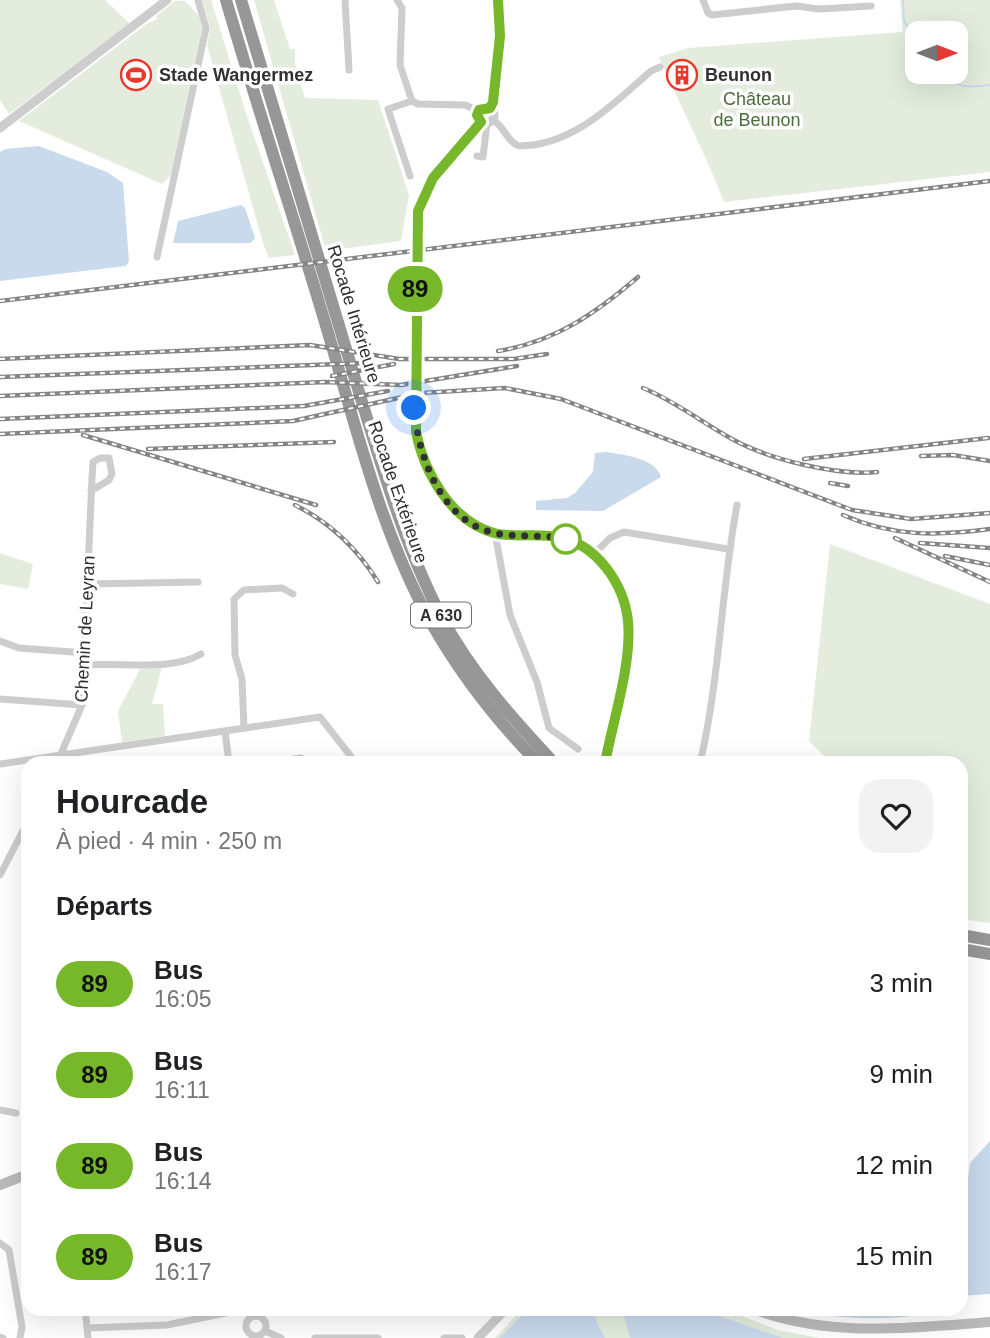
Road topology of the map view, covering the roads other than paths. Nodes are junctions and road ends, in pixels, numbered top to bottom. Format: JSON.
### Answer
{"nodes":[{"id":1,"x":166,"y":0,"type":"edge"},
{"id":2,"x":198,"y":0,"type":"edge"},
{"id":3,"x":241,"y":0,"type":"edge"},
{"id":4,"x":345,"y":0,"type":"edge"},
{"id":5,"x":397,"y":0,"type":"edge"},
{"id":6,"x":498,"y":0,"type":"edge"},
{"id":7,"x":703,"y":0,"type":"edge"},
{"id":8,"x":224,"y":3,"type":"edge"},
{"id":9,"x":871,"y":6,"type":"dead end"},
{"id":10,"x":660,"y":67,"type":"dead end"},
{"id":11,"x":349,"y":70,"type":"dead end"},
{"id":12,"x":412,"y":102,"type":"junction"},
{"id":13,"x":490,"y":108,"type":"junction"},
{"id":14,"x":479,"y":111,"type":"junction"},
{"id":15,"x":487,"y":122,"type":"junction"},
{"id":16,"x":0,"y":128,"type":"edge"},
{"id":17,"x":477,"y":156,"type":"dead end"},
{"id":18,"x":411,"y":176,"type":"dead end"},
{"id":19,"x":308,"y":244,"type":"junction"},
{"id":20,"x":157,"y":257,"type":"dead end"},
{"id":21,"x":368,"y":441,"type":"junction"},
{"id":22,"x":92,"y":491,"type":"junction"},
{"id":23,"x":737,"y":505,"type":"dead end"},
{"id":24,"x":495,"y":533,"type":"junction"},
{"id":25,"x":729,"y":550,"type":"junction"},
{"id":26,"x":594,"y":554,"type":"junction"},
{"id":27,"x":198,"y":582,"type":"dead end"},
{"id":28,"x":88,"y":584,"type":"junction"},
{"id":29,"x":293,"y":594,"type":"dead end"},
{"id":30,"x":0,"y":641,"type":"edge"},
{"id":31,"x":86,"y":653,"type":"junction"},
{"id":32,"x":201,"y":654,"type":"dead end"},
{"id":33,"x":86,"y":665,"type":"junction"},
{"id":34,"x":0,"y":699,"type":"edge"},
{"id":35,"x":82,"y":705,"type":"junction"},
{"id":36,"x":244,"y":728,"type":"junction"},
{"id":37,"x":225,"y":731,"type":"junction"},
{"id":38,"x":578,"y":748,"type":"dead end"},
{"id":39,"x":61,"y":754,"type":"junction"},
{"id":40,"x":49,"y":756,"type":"edge"},
{"id":41,"x":228,"y":756,"type":"edge"},
{"id":42,"x":351,"y":756,"type":"edge"},
{"id":43,"x":531,"y":756,"type":"edge"},
{"id":44,"x":548,"y":756,"type":"edge"},
{"id":45,"x":606,"y":756,"type":"edge"},
{"id":46,"x":701,"y":756,"type":"edge"},
{"id":47,"x":21,"y":761,"type":"edge"},
{"id":48,"x":0,"y":764,"type":"edge"},
{"id":49,"x":21,"y":835,"type":"edge"},
{"id":50,"x":0,"y":875,"type":"edge"},
{"id":51,"x":968,"y":936,"type":"edge"},
{"id":52,"x":990,"y":940,"type":"edge"},
{"id":53,"x":968,"y":950,"type":"edge"},
{"id":54,"x":990,"y":954,"type":"edge"},
{"id":55,"x":0,"y":1110,"type":"edge"},
{"id":56,"x":16,"y":1113,"type":"dead end"},
{"id":57,"x":21,"y":1177,"type":"edge"},
{"id":58,"x":0,"y":1185,"type":"edge"},
{"id":59,"x":0,"y":1243,"type":"edge"},
{"id":60,"x":86,"y":1316,"type":"edge"},
{"id":61,"x":211,"y":1316,"type":"edge"},
{"id":62,"x":252,"y":1316,"type":"edge"},
{"id":63,"x":260,"y":1316,"type":"edge"},
{"id":64,"x":499,"y":1316,"type":"edge"},
{"id":65,"x":775,"y":1316,"type":"edge"},
{"id":66,"x":990,"y":1322,"type":"edge"},
{"id":67,"x":88,"y":1328,"type":"junction"},
{"id":68,"x":265,"y":1331,"type":"junction"},
{"id":69,"x":246,"y":1336,"type":"edge"},
{"id":70,"x":20,"y":1338,"type":"edge"},
{"id":71,"x":88,"y":1338,"type":"edge"},
{"id":72,"x":281,"y":1338,"type":"edge"},
{"id":73,"x":315,"y":1338,"type":"edge"},
{"id":74,"x":330,"y":1338,"type":"edge"},
{"id":75,"x":378,"y":1338,"type":"edge"},
{"id":76,"x":444,"y":1338,"type":"edge"},
{"id":77,"x":462,"y":1338,"type":"edge"},
{"id":78,"x":478,"y":1338,"type":"edge"}],
"edges":[{"from":1,"to":16,"type":"street"},
{"from":2,"to":20,"type":"street"},
{"from":3,"to":19,"type":"highway","name":"Rocade Intérieure","number":"A 630"},
{"from":4,"to":11,"type":"street"},
{"from":5,"to":12,"type":"street"},
{"from":6,"to":13,"type":"street"},
{"from":7,"to":9,"type":"street"},
{"from":8,"to":19,"type":"highway","number":"A 630"},
{"from":10,"to":15,"type":"street"},
{"from":12,"to":14,"type":"street"},
{"from":12,"to":18,"type":"street"},
{"from":13,"to":14,"type":"street"},
{"from":13,"to":15,"type":"street"},
{"from":14,"to":15,"type":"street"},
{"from":15,"to":17,"type":"street"},
{"from":15,"to":24,"type":"street"},
{"from":19,"to":21,"type":"highway","name":"Rocade Intérieure","number":"A 630"},
{"from":21,"to":43,"type":"highway","name":"Rocade Extérieure","number":"A 630"},
{"from":21,"to":44,"type":"highway","name":"Rocade Intérieure","number":"A 630"},
{"from":22,"to":22,"type":"street","name":"Chemin de Leyran"},
{"from":22,"to":28,"type":"street","name":"Chemin de Leyran"},
{"from":23,"to":25,"type":"street"},
{"from":24,"to":26,"type":"street"},
{"from":24,"to":38,"type":"street"},
{"from":25,"to":26,"type":"street"},
{"from":25,"to":46,"type":"street"},
{"from":26,"to":45,"type":"street"},
{"from":27,"to":28,"type":"street"},
{"from":28,"to":31,"type":"street","name":"Chemin de Leyran"},
{"from":29,"to":36,"type":"street"},
{"from":30,"to":31,"type":"street"},
{"from":31,"to":33,"type":"street","name":"Chemin de Leyran"},
{"from":32,"to":33,"type":"street"},
{"from":33,"to":35,"type":"street","name":"Chemin de Leyran"},
{"from":34,"to":35,"type":"street"},
{"from":35,"to":39,"type":"street","name":"Chemin de Leyran"},
{"from":36,"to":37,"type":"street"},
{"from":36,"to":42,"type":"street"},
{"from":37,"to":39,"type":"street"},
{"from":37,"to":41,"type":"street"},
{"from":39,"to":40,"type":"street"},
{"from":47,"to":48,"type":"street"},
{"from":49,"to":50,"type":"street"},
{"from":51,"to":52,"type":"highway"},
{"from":53,"to":54,"type":"highway"},
{"from":55,"to":56,"type":"street"},
{"from":57,"to":58,"type":"main road"},
{"from":59,"to":70,"type":"street"},
{"from":60,"to":67,"type":"street"},
{"from":61,"to":67,"type":"street"},
{"from":62,"to":69,"type":"street"},
{"from":63,"to":68,"type":"street"},
{"from":64,"to":78,"type":"street"},
{"from":65,"to":66,"type":"main road"},
{"from":67,"to":71,"type":"street"},
{"from":68,"to":69,"type":"street"},
{"from":68,"to":72,"type":"street"},
{"from":73,"to":74,"type":"street"},
{"from":74,"to":75,"type":"street"},
{"from":76,"to":77,"type":"street"}]}
